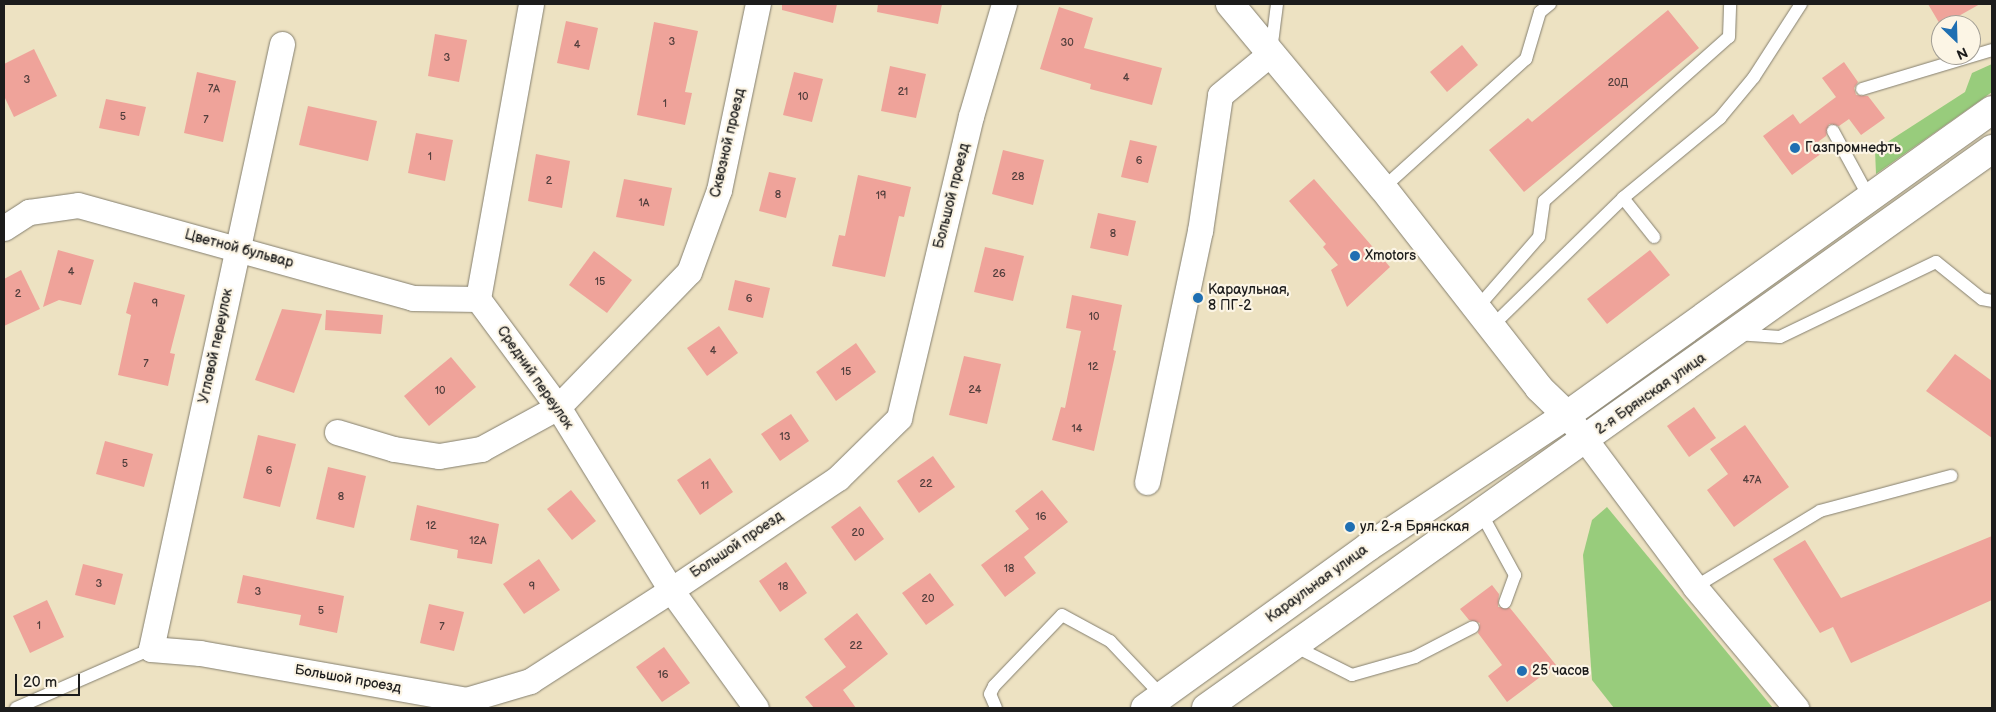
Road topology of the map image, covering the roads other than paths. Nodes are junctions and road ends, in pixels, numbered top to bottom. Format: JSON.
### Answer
{"nodes":[{"id":1,"x":531,"y":4,"type":"edge"},
{"id":2,"x":758,"y":4,"type":"edge"},
{"id":3,"x":1004,"y":4,"type":"edge"},
{"id":4,"x":1230,"y":4,"type":"edge"},
{"id":5,"x":1278,"y":4,"type":"edge"},
{"id":6,"x":1550,"y":4,"type":"edge"},
{"id":7,"x":1730,"y":4,"type":"edge"},
{"id":8,"x":1801,"y":4,"type":"edge"},
{"id":9,"x":282,"y":44,"type":"dead end"},
{"id":10,"x":1992,"y":50,"type":"edge"},
{"id":11,"x":1271,"y":53,"type":"junction"},
{"id":12,"x":1862,"y":89,"type":"dead end"},
{"id":13,"x":1992,"y":110,"type":"edge"},
{"id":14,"x":1833,"y":131,"type":"dead end"},
{"id":15,"x":1992,"y":150,"type":"edge"},
{"id":16,"x":1384,"y":188,"type":"junction"},
{"id":17,"x":1869,"y":197,"type":"junction"},
{"id":18,"x":1623,"y":198,"type":"junction"},
{"id":19,"x":4,"y":228,"type":"edge"},
{"id":20,"x":1654,"y":237,"type":"dead end"},
{"id":21,"x":237,"y":248,"type":"junction"},
{"id":22,"x":478,"y":299,"type":"junction"},
{"id":23,"x":1992,"y":301,"type":"edge"},
{"id":24,"x":1484,"y":317,"type":"junction"},
{"id":25,"x":1736,"y":334,"type":"junction"},
{"id":26,"x":558,"y":407,"type":"junction"},
{"id":27,"x":1567,"y":415,"type":"junction"},
{"id":28,"x":338,"y":432,"type":"dead end"},
{"id":29,"x":1587,"y":439,"type":"junction"},
{"id":30,"x":1950,"y":476,"type":"dead end"},
{"id":31,"x":1148,"y":482,"type":"dead end"},
{"id":32,"x":1481,"y":513,"type":"junction"},
{"id":33,"x":1695,"y":587,"type":"junction"},
{"id":34,"x":671,"y":590,"type":"junction"},
{"id":35,"x":1505,"y":602,"type":"dead end"},
{"id":36,"x":1474,"y":626,"type":"dead end"},
{"id":37,"x":1294,"y":646,"type":"junction"},
{"id":38,"x":151,"y":649,"type":"junction"},
{"id":39,"x":1153,"y":702,"type":"edge"},
{"id":40,"x":16,"y":708,"type":"edge"},
{"id":41,"x":756,"y":708,"type":"edge"},
{"id":42,"x":996,"y":708,"type":"edge"},
{"id":43,"x":1206,"y":708,"type":"edge"},
{"id":44,"x":1796,"y":708,"type":"edge"}],
"edges":[{"from":1,"to":22,"type":"street"},
{"from":2,"to":26,"type":"street","name":"Сквозной проезд"},
{"from":3,"to":34,"type":"street","name":"Большой проезд"},
{"from":4,"to":11,"type":"main road"},
{"from":5,"to":11,"type":"lane"},
{"from":6,"to":16,"type":"lane"},
{"from":7,"to":24,"type":"lane"},
{"from":8,"to":18,"type":"lane"},
{"from":9,"to":21,"type":"street","name":"Угловой переулок"},
{"from":10,"to":12,"type":"lane"},
{"from":11,"to":16,"type":"main road"},
{"from":11,"to":31,"type":"street"},
{"from":13,"to":17,"type":"main road"},
{"from":14,"to":17,"type":"lane"},
{"from":15,"to":25,"type":"main road","name":"2-я Брянская улица"},
{"from":16,"to":24,"type":"main road"},
{"from":17,"to":27,"type":"main road"},
{"from":18,"to":20,"type":"lane"},
{"from":18,"to":24,"type":"lane"},
{"from":19,"to":21,"type":"street","name":"Цветной бульвар"},
{"from":21,"to":22,"type":"street","name":"Цветной бульвар"},
{"from":21,"to":38,"type":"street","name":"Угловой переулок"},
{"from":22,"to":26,"type":"street","name":"Средний переулок"},
{"from":23,"to":25,"type":"lane"},
{"from":24,"to":27,"type":"main road"},
{"from":25,"to":29,"type":"main road","name":"2-я Брянская улица"},
{"from":26,"to":28,"type":"street"},
{"from":26,"to":34,"type":"street","name":"Средний переулок"},
{"from":27,"to":29,"type":"street"},
{"from":27,"to":39,"type":"main road","name":"Караульная улица"},
{"from":29,"to":32,"type":"main road"},
{"from":29,"to":33,"type":"street","name":"2-я Брянская улица"},
{"from":30,"to":33,"type":"lane"},
{"from":32,"to":35,"type":"lane"},
{"from":32,"to":37,"type":"main road"},
{"from":33,"to":44,"type":"street","name":"2-я Брянская улица"},
{"from":34,"to":38,"type":"street","name":"Большой проезд"},
{"from":34,"to":41,"type":"street","name":"Средний переулок"},
{"from":36,"to":37,"type":"lane"},
{"from":37,"to":43,"type":"main road"},
{"from":38,"to":40,"type":"lane"},
{"from":39,"to":42,"type":"lane"}]}
